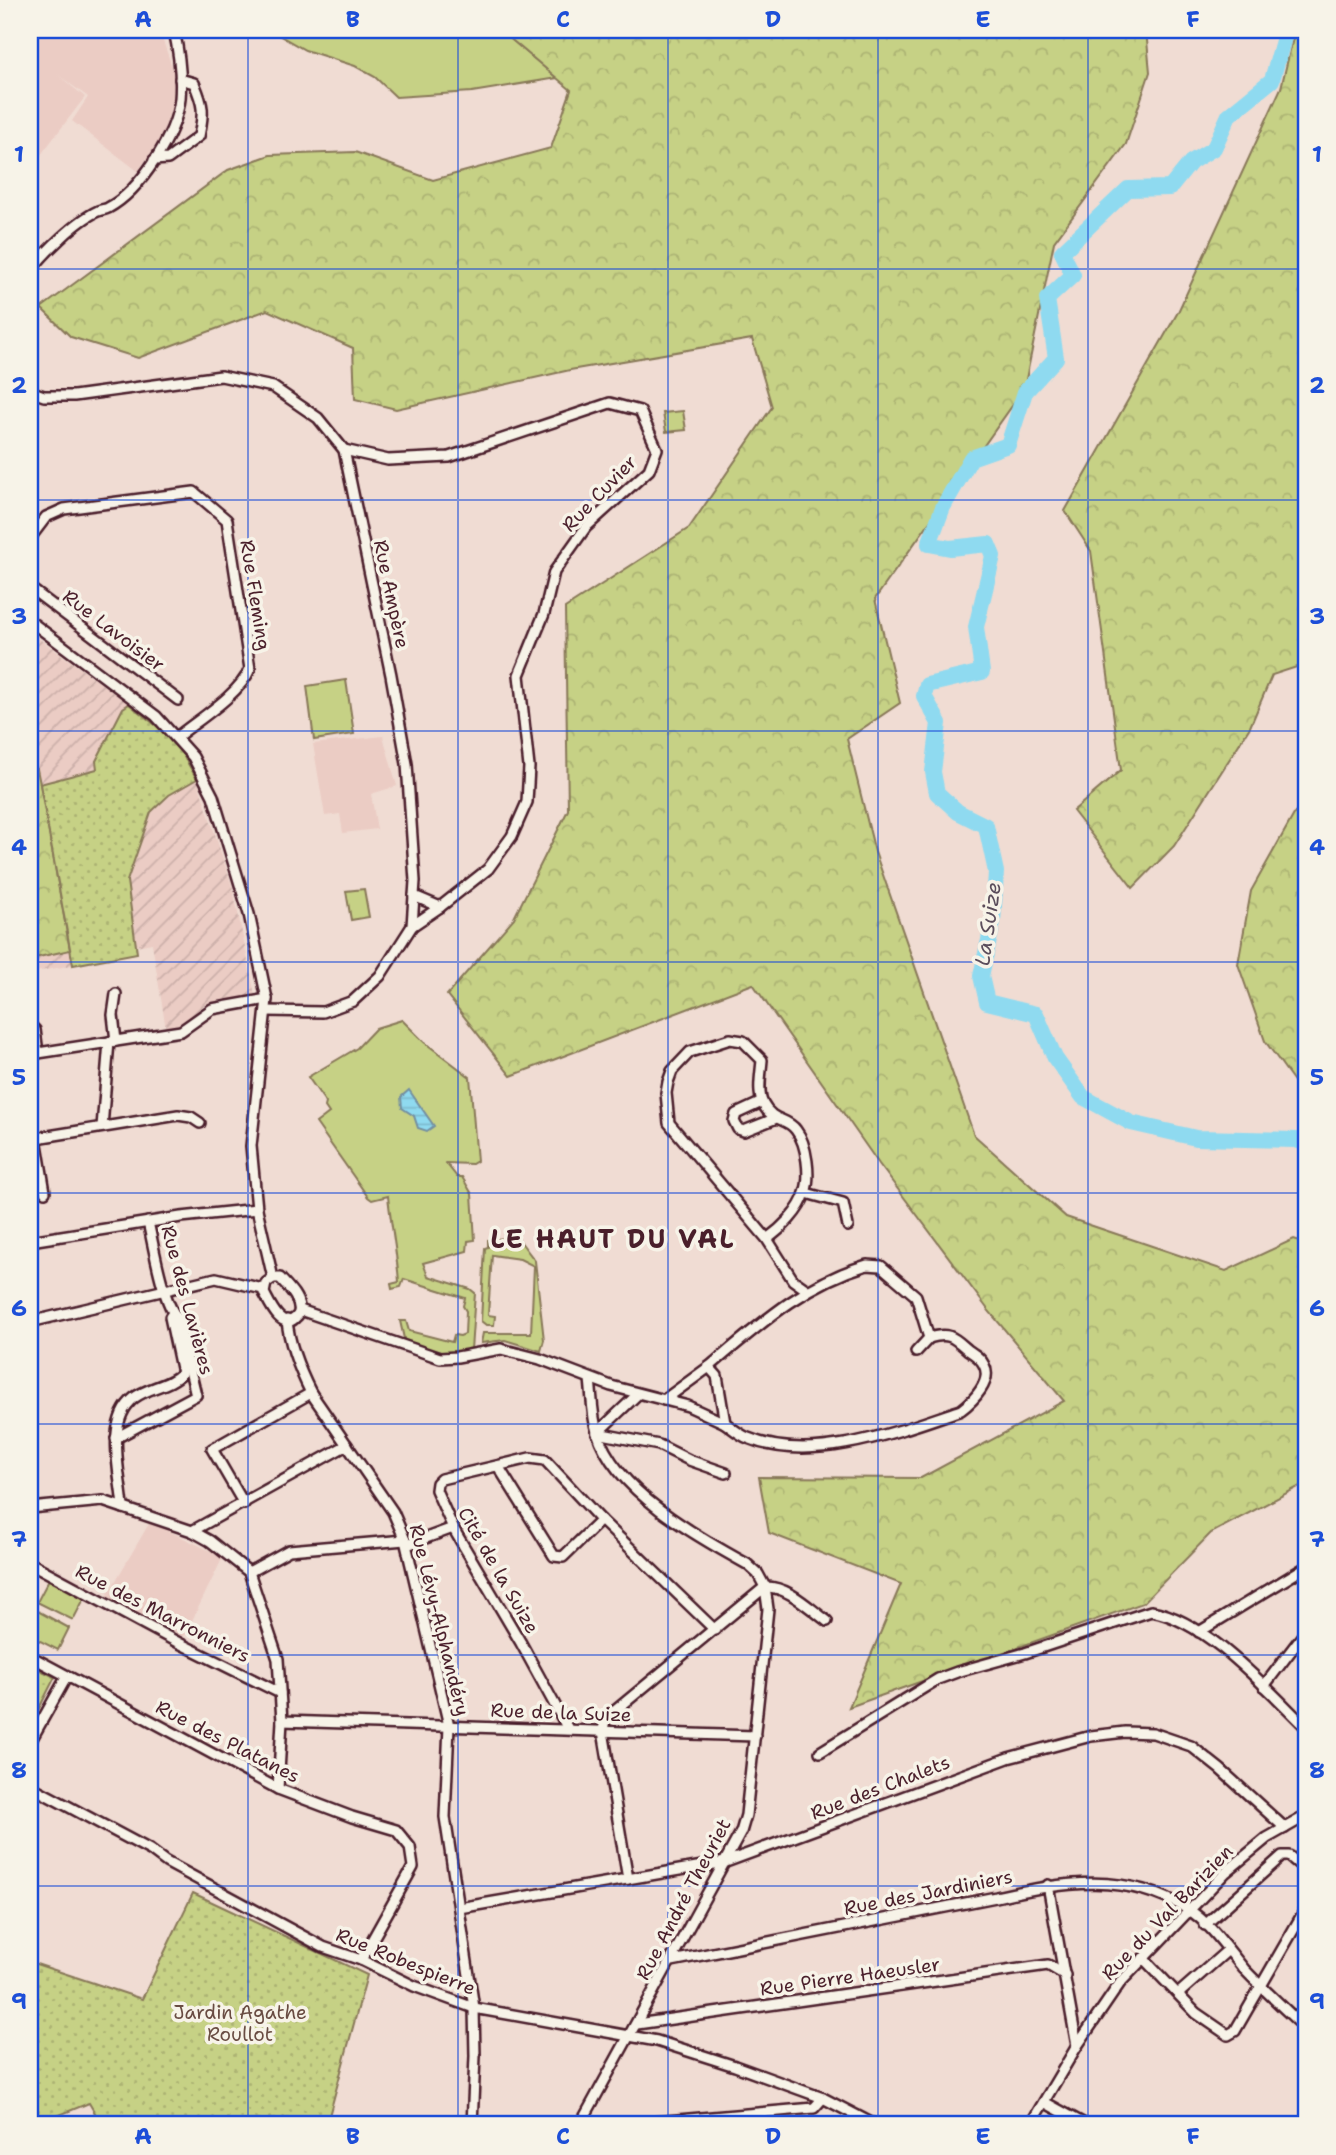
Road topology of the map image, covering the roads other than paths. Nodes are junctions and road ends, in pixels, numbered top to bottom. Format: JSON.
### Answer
{"nodes":[{"id":1,"x":174,"y":30,"type":"edge"},
{"id":2,"x":180,"y":79,"type":"junction"},
{"id":3,"x":154,"y":160,"type":"junction"},
{"id":4,"x":30,"y":271,"type":"edge"},
{"id":5,"x":30,"y":391,"type":"edge"},
{"id":6,"x":344,"y":450,"type":"junction"},
{"id":7,"x":30,"y":538,"type":"edge"},
{"id":8,"x":30,"y":588,"type":"edge"},
{"id":9,"x":30,"y":621,"type":"edge"},
{"id":10,"x":178,"y":700,"type":"dead end"},
{"id":11,"x":177,"y":737,"type":"junction"},
{"id":12,"x":414,"y":897,"type":"junction"},
{"id":13,"x":440,"y":907,"type":"junction"},
{"id":14,"x":412,"y":926,"type":"junction"},
{"id":15,"x":116,"y":995,"type":"dead end"},
{"id":16,"x":267,"y":999,"type":"junction"},
{"id":17,"x":267,"y":1011,"type":"junction"},
{"id":18,"x":30,"y":1024,"type":"edge"},
{"id":19,"x":113,"y":1042,"type":"junction"},
{"id":20,"x":34,"y":1054,"type":"edge"},
{"id":21,"x":762,"y":1102,"type":"junction"},
{"id":22,"x":774,"y":1119,"type":"junction"},
{"id":23,"x":200,"y":1123,"type":"dead end"},
{"id":24,"x":102,"y":1127,"type":"junction"},
{"id":25,"x":33,"y":1138,"type":"edge"},
{"id":26,"x":45,"y":1192,"type":"dead end"},
{"id":27,"x":806,"y":1193,"type":"junction"},
{"id":28,"x":257,"y":1209,"type":"junction"},
{"id":29,"x":148,"y":1222,"type":"junction"},
{"id":30,"x":848,"y":1226,"type":"dead end"},
{"id":31,"x":767,"y":1239,"type":"junction"},
{"id":32,"x":30,"y":1241,"type":"edge"},
{"id":33,"x":273,"y":1278,"type":"junction"},
{"id":34,"x":263,"y":1289,"type":"junction"},
{"id":35,"x":165,"y":1290,"type":"junction"},
{"id":36,"x":807,"y":1290,"type":"junction"},
{"id":37,"x":300,"y":1310,"type":"junction"},
{"id":38,"x":173,"y":1313,"type":"junction"},
{"id":39,"x":287,"y":1320,"type":"junction"},
{"id":40,"x":30,"y":1322,"type":"edge"},
{"id":41,"x":929,"y":1338,"type":"junction"},
{"id":42,"x":916,"y":1352,"type":"dead end"},
{"id":43,"x":709,"y":1367,"type":"junction"},
{"id":44,"x":590,"y":1379,"type":"junction"},
{"id":45,"x":312,"y":1393,"type":"junction"},
{"id":46,"x":638,"y":1394,"type":"junction"},
{"id":47,"x":664,"y":1400,"type":"junction"},
{"id":48,"x":725,"y":1423,"type":"junction"},
{"id":49,"x":597,"y":1433,"type":"junction"},
{"id":50,"x":116,"y":1438,"type":"junction"},
{"id":51,"x":347,"y":1445,"type":"junction"},
{"id":52,"x":498,"y":1466,"type":"junction"},
{"id":53,"x":726,"y":1473,"type":"dead end"},
{"id":54,"x":244,"y":1504,"type":"junction"},
{"id":55,"x":30,"y":1508,"type":"edge"},
{"id":56,"x":123,"y":1508,"type":"junction"},
{"id":57,"x":601,"y":1520,"type":"junction"},
{"id":58,"x":453,"y":1528,"type":"junction"},
{"id":59,"x":192,"y":1531,"type":"junction"},
{"id":60,"x":406,"y":1543,"type":"junction"},
{"id":61,"x":30,"y":1563,"type":"edge"},
{"id":62,"x":1306,"y":1567,"type":"edge"},
{"id":63,"x":249,"y":1572,"type":"junction"},
{"id":64,"x":765,"y":1587,"type":"junction"},
{"id":65,"x":827,"y":1621,"type":"dead end"},
{"id":66,"x":715,"y":1630,"type":"junction"},
{"id":67,"x":1306,"y":1631,"type":"edge"},
{"id":68,"x":1199,"y":1632,"type":"junction"},
{"id":69,"x":30,"y":1656,"type":"edge"},
{"id":70,"x":67,"y":1676,"type":"junction"},
{"id":71,"x":1264,"y":1686,"type":"junction"},
{"id":72,"x":280,"y":1693,"type":"junction"},
{"id":73,"x":282,"y":1721,"type":"junction"},
{"id":74,"x":449,"y":1726,"type":"junction"},
{"id":75,"x":1306,"y":1727,"type":"edge"},
{"id":76,"x":568,"y":1729,"type":"junction"},
{"id":77,"x":603,"y":1731,"type":"junction"},
{"id":78,"x":755,"y":1736,"type":"junction"},
{"id":79,"x":30,"y":1742,"type":"edge"},
{"id":80,"x":820,"y":1752,"type":"dead end"},
{"id":81,"x":30,"y":1786,"type":"edge"},
{"id":82,"x":278,"y":1789,"type":"junction"},
{"id":83,"x":1306,"y":1816,"type":"edge"},
{"id":84,"x":1285,"y":1828,"type":"junction"},
{"id":85,"x":726,"y":1862,"type":"junction"},
{"id":86,"x":1306,"y":1870,"type":"edge"},
{"id":87,"x":628,"y":1878,"type":"junction"},
{"id":88,"x":1048,"y":1885,"type":"junction"},
{"id":89,"x":458,"y":1908,"type":"junction"},
{"id":90,"x":1306,"y":1908,"type":"edge"},
{"id":91,"x":1189,"y":1910,"type":"junction"},
{"id":92,"x":1205,"y":1925,"type":"junction"},
{"id":93,"x":1228,"y":1950,"type":"junction"},
{"id":94,"x":1143,"y":1958,"type":"junction"},
{"id":95,"x":361,"y":1960,"type":"junction"},
{"id":96,"x":672,"y":1961,"type":"junction"},
{"id":97,"x":1065,"y":1976,"type":"junction"},
{"id":98,"x":1260,"y":1986,"type":"junction"},
{"id":99,"x":1178,"y":1994,"type":"junction"},
{"id":100,"x":474,"y":2008,"type":"junction"},
{"id":101,"x":637,"y":2024,"type":"junction"},
{"id":102,"x":1306,"y":2029,"type":"edge"},
{"id":103,"x":631,"y":2035,"type":"junction"},
{"id":104,"x":1077,"y":2046,"type":"junction"},
{"id":105,"x":823,"y":2098,"type":"junction"},
{"id":106,"x":1044,"y":2102,"type":"junction"},
{"id":107,"x":583,"y":2124,"type":"edge"},
{"id":108,"x":472,"y":2125,"type":"edge"},
{"id":109,"x":620,"y":2125,"type":"edge"},
{"id":110,"x":875,"y":2125,"type":"edge"},
{"id":111,"x":1030,"y":2125,"type":"edge"},
{"id":112,"x":1086,"y":2125,"type":"edge"}],
"edges":[{"from":1,"to":2,"type":"street"},
{"from":2,"to":3,"type":"street"},
{"from":2,"to":3,"type":"street"},
{"from":3,"to":4,"type":"street"},
{"from":5,"to":6,"type":"street","name":"Rue Ampère"},
{"from":6,"to":12,"type":"street","name":"Rue Ampère"},
{"from":6,"to":13,"type":"street","name":"Rue Cuvier"},
{"from":7,"to":11,"type":"street","name":"Rue Fleming"},
{"from":8,"to":10,"type":"street","name":"Rue Lavoisier"},
{"from":9,"to":11,"type":"street"},
{"from":11,"to":16,"type":"street"},
{"from":12,"to":13,"type":"street"},
{"from":12,"to":14,"type":"street","name":"Rue Ampère"},
{"from":13,"to":14,"type":"street","name":"Rue Cuvier"},
{"from":14,"to":17,"type":"street","name":"Rue Ampère"},
{"from":15,"to":19,"type":"street"},
{"from":16,"to":17,"type":"street"},
{"from":16,"to":19,"type":"street"},
{"from":17,"to":28,"type":"street"},
{"from":18,"to":20,"type":"street"},
{"from":19,"to":20,"type":"street"},
{"from":19,"to":24,"type":"street"},
{"from":21,"to":22,"type":"street"},
{"from":21,"to":22,"type":"street"},
{"from":21,"to":31,"type":"street"},
{"from":22,"to":27,"type":"street"},
{"from":23,"to":24,"type":"street"},
{"from":24,"to":25,"type":"street"},
{"from":25,"to":26,"type":"street"},
{"from":27,"to":30,"type":"street"},
{"from":27,"to":31,"type":"street"},
{"from":28,"to":29,"type":"street"},
{"from":28,"to":33,"type":"street"},
{"from":29,"to":32,"type":"street"},
{"from":29,"to":35,"type":"street","name":"Rue des Lavières"},
{"from":31,"to":36,"type":"street"},
{"from":33,"to":34,"type":"street"},
{"from":33,"to":37,"type":"street"},
{"from":34,"to":35,"type":"street"},
{"from":34,"to":39,"type":"street"},
{"from":35,"to":38,"type":"street","name":"Rue des Lavières"},
{"from":35,"to":40,"type":"street"},
{"from":36,"to":41,"type":"street"},
{"from":36,"to":43,"type":"street"},
{"from":37,"to":39,"type":"street"},
{"from":37,"to":44,"type":"street"},
{"from":38,"to":50,"type":"street"},
{"from":38,"to":50,"type":"street","name":"Rue des Lavières"},
{"from":39,"to":45,"type":"street","name":"Rue Lévy-Alphandéry"},
{"from":41,"to":42,"type":"street"},
{"from":41,"to":48,"type":"street"},
{"from":43,"to":47,"type":"street"},
{"from":43,"to":48,"type":"street"},
{"from":44,"to":46,"type":"street"},
{"from":44,"to":49,"type":"street"},
{"from":45,"to":51,"type":"street","name":"Rue Lévy-Alphandéry"},
{"from":45,"to":54,"type":"street"},
{"from":46,"to":47,"type":"street"},
{"from":46,"to":49,"type":"street"},
{"from":47,"to":48,"type":"street"},
{"from":49,"to":53,"type":"street"},
{"from":49,"to":64,"type":"street"},
{"from":50,"to":56,"type":"street"},
{"from":51,"to":54,"type":"street"},
{"from":51,"to":60,"type":"street","name":"Rue Lévy-Alphandéry"},
{"from":52,"to":57,"type":"street","name":"Cité de la Suize"},
{"from":52,"to":57,"type":"street"},
{"from":52,"to":58,"type":"street","name":"Cité de la Suize"},
{"from":54,"to":59,"type":"street"},
{"from":55,"to":56,"type":"street"},
{"from":56,"to":59,"type":"street"},
{"from":57,"to":66,"type":"street","name":"Cité de la Suize"},
{"from":58,"to":60,"type":"street"},
{"from":58,"to":76,"type":"street","name":"Cité de la Suize"},
{"from":59,"to":63,"type":"street"},
{"from":60,"to":63,"type":"street"},
{"from":60,"to":74,"type":"street","name":"Rue Lévy-Alphandéry"},
{"from":61,"to":72,"type":"street","name":"Rue des Marronniers"},
{"from":62,"to":68,"type":"street"},
{"from":63,"to":72,"type":"street"},
{"from":64,"to":65,"type":"street"},
{"from":64,"to":66,"type":"street"},
{"from":64,"to":78,"type":"street","name":"Rue André Theuriet"},
{"from":66,"to":77,"type":"street"},
{"from":67,"to":71,"type":"street"},
{"from":68,"to":71,"type":"street"},
{"from":68,"to":80,"type":"street"},
{"from":69,"to":70,"type":"street","name":"Rue des Platanes"},
{"from":70,"to":79,"type":"street"},
{"from":70,"to":82,"type":"street","name":"Rue des Platanes"},
{"from":71,"to":75,"type":"street"},
{"from":72,"to":73,"type":"street"},
{"from":73,"to":74,"type":"street","name":"Rue de la Suize"},
{"from":73,"to":82,"type":"street"},
{"from":74,"to":76,"type":"street","name":"Rue de la Suize"},
{"from":74,"to":89,"type":"street","name":"Rue Lévy-Alphandéry"},
{"from":76,"to":77,"type":"street","name":"Rue de la Suize"},
{"from":77,"to":78,"type":"street","name":"Rue de la Suize"},
{"from":77,"to":87,"type":"street"},
{"from":78,"to":85,"type":"street","name":"Rue André Theuriet"},
{"from":81,"to":95,"type":"street","name":"Rue Robespierre"},
{"from":82,"to":95,"type":"street","name":"Rue des Platanes"},
{"from":83,"to":84,"type":"street","name":"Rue du Val Barizien"},
{"from":84,"to":85,"type":"street","name":"Rue des Chalets"},
{"from":84,"to":91,"type":"street","name":"Rue du Val Barizien"},
{"from":85,"to":87,"type":"street","name":"Rue des Chalets"},
{"from":85,"to":96,"type":"street","name":"Rue André Theuriet"},
{"from":86,"to":92,"type":"street"},
{"from":87,"to":89,"type":"street","name":"Rue des Chalets"},
{"from":88,"to":91,"type":"street","name":"Rue des Jardiniers"},
{"from":88,"to":96,"type":"street","name":"Rue des Jardiniers"},
{"from":88,"to":97,"type":"street"},
{"from":89,"to":100,"type":"street","name":"Rue Lévy-Alphandéry"},
{"from":90,"to":98,"type":"street"},
{"from":91,"to":92,"type":"street","name":"Rue des Jardiniers"},
{"from":91,"to":94,"type":"street","name":"Rue du Val Barizien"},
{"from":92,"to":93,"type":"street","name":"Rue des Jardiniers"},
{"from":93,"to":98,"type":"street","name":"Rue des Jardiniers"},
{"from":93,"to":99,"type":"street"},
{"from":94,"to":99,"type":"street"},
{"from":94,"to":104,"type":"street","name":"Rue du Val Barizien"},
{"from":95,"to":100,"type":"street","name":"Rue Robespierre"},
{"from":96,"to":101,"type":"street","name":"Rue André Theuriet"},
{"from":97,"to":101,"type":"street","name":"Rue Pierre Haeusler"},
{"from":97,"to":104,"type":"street"},
{"from":98,"to":99,"type":"street"},
{"from":98,"to":102,"type":"street","name":"Rue des Jardiniers"},
{"from":100,"to":103,"type":"street","name":"Rue Robespierre"},
{"from":100,"to":108,"type":"street","name":"Rue Lévy-Alphandéry"},
{"from":101,"to":103,"type":"street","name":"Rue André Theuriet"},
{"from":103,"to":105,"type":"street","name":"Rue Robespierre"},
{"from":103,"to":107,"type":"street","name":"Rue André Theuriet"},
{"from":104,"to":106,"type":"street","name":"Rue du Val Barizien"},
{"from":105,"to":109,"type":"street"},
{"from":105,"to":110,"type":"street","name":"Rue Robespierre"},
{"from":106,"to":111,"type":"street","name":"Rue du Val Barizien"},
{"from":106,"to":112,"type":"street"}]}
